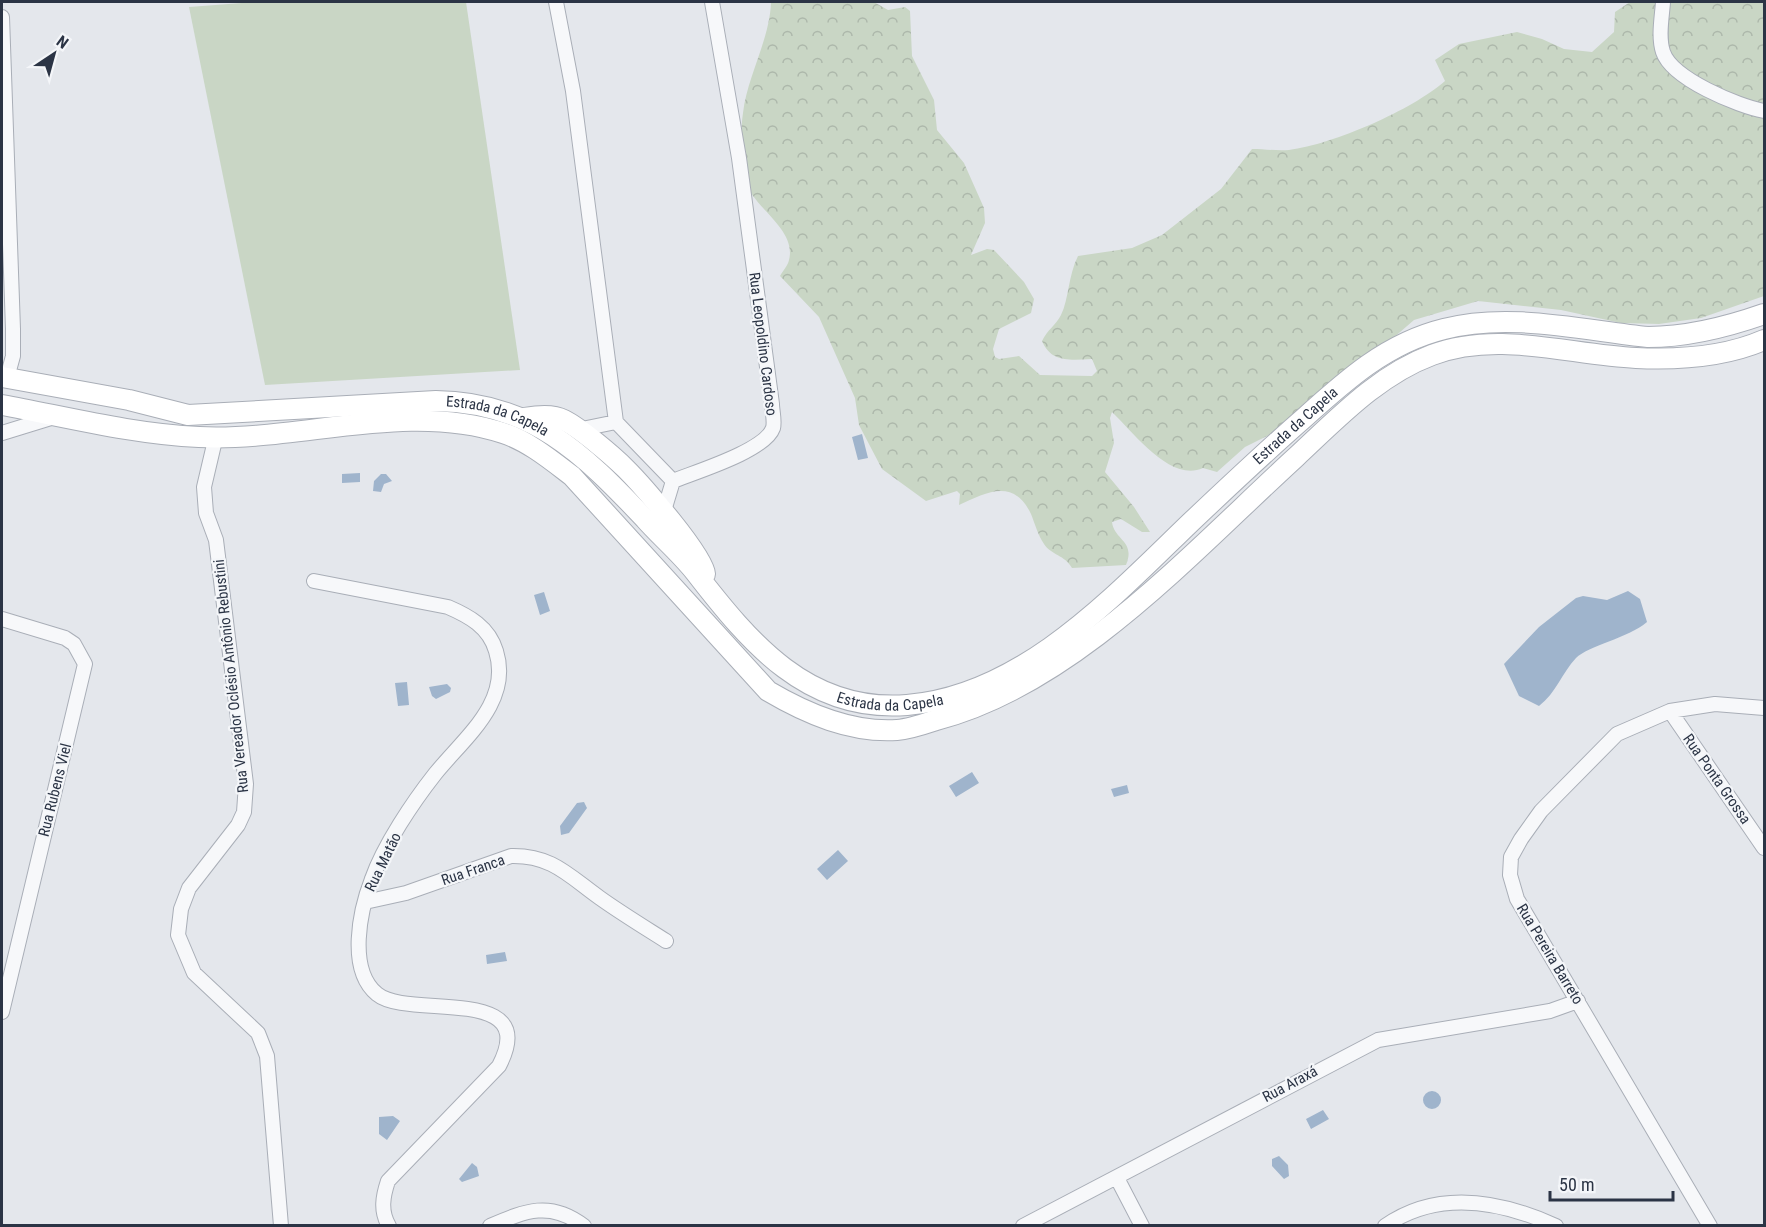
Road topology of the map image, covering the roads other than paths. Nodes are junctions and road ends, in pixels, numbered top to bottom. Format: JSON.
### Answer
{"nodes":[{"id":1,"x":556,"y":2,"type":"edge"},
{"id":2,"x":712,"y":2,"type":"edge"},
{"id":3,"x":1663,"y":2,"type":"edge"},
{"id":4,"x":2,"y":17,"type":"edge"},
{"id":5,"x":1764,"y":111,"type":"edge"},
{"id":6,"x":1764,"y":314,"type":"edge"},
{"id":7,"x":1764,"y":340,"type":"edge"},
{"id":8,"x":4,"y":377,"type":"edge"},
{"id":9,"x":2,"y":405,"type":"edge"},
{"id":10,"x":58,"y":416,"type":"junction"},
{"id":11,"x":522,"y":418,"type":"junction"},
{"id":12,"x":616,"y":422,"type":"junction"},
{"id":13,"x":577,"y":430,"type":"junction"},
{"id":14,"x":2,"y":433,"type":"edge"},
{"id":15,"x":216,"y":436,"type":"junction"},
{"id":16,"x":674,"y":481,"type":"junction"},
{"id":17,"x":663,"y":514,"type":"junction"},
{"id":18,"x":679,"y":555,"type":"junction"},
{"id":19,"x":693,"y":570,"type":"junction"},
{"id":20,"x":668,"y":578,"type":"junction"},
{"id":21,"x":314,"y":581,"type":"dead end"},
{"id":22,"x":706,"y":589,"type":"junction"},
{"id":23,"x":2,"y":619,"type":"edge"},
{"id":24,"x":1764,"y":708,"type":"edge"},
{"id":25,"x":1670,"y":711,"type":"junction"},
{"id":26,"x":1764,"y":848,"type":"edge"},
{"id":27,"x":365,"y":902,"type":"junction"},
{"id":28,"x":666,"y":941,"type":"dead end"},
{"id":29,"x":1578,"y":1001,"type":"junction"},
{"id":30,"x":2,"y":1012,"type":"edge"},
{"id":31,"x":1117,"y":1178,"type":"junction"},
{"id":32,"x":281,"y":1226,"type":"edge"},
{"id":33,"x":389,"y":1226,"type":"edge"},
{"id":34,"x":490,"y":1226,"type":"edge"},
{"id":35,"x":584,"y":1226,"type":"edge"},
{"id":36,"x":1023,"y":1226,"type":"edge"},
{"id":37,"x":1142,"y":1226,"type":"edge"},
{"id":38,"x":1385,"y":1226,"type":"edge"},
{"id":39,"x":1556,"y":1226,"type":"edge"},
{"id":40,"x":1710,"y":1226,"type":"edge"}],
"edges":[{"from":1,"to":12,"type":"street"},
{"from":2,"to":16,"type":"street","name":"Rua Leopoldino Cardoso"},
{"from":3,"to":5,"type":"street"},
{"from":4,"to":8,"type":"street"},
{"from":6,"to":22,"type":"main road","name":"Estrada da Capela"},
{"from":7,"to":20,"type":"main road","name":"Estrada da Capela"},
{"from":8,"to":11,"type":"main road","name":"Estrada da Capela"},
{"from":9,"to":10,"type":"main road","name":"Estrada da Capela"},
{"from":10,"to":14,"type":"street"},
{"from":10,"to":15,"type":"main road","name":"Estrada da Capela"},
{"from":11,"to":13,"type":"main road"},
{"from":11,"to":18,"type":"main road","name":"Estrada da Capela"},
{"from":12,"to":13,"type":"street"},
{"from":12,"to":16,"type":"street"},
{"from":13,"to":17,"type":"main road"},
{"from":15,"to":20,"type":"main road","name":"Estrada da Capela"},
{"from":15,"to":32,"type":"street","name":"Rua Vereador Oclésio Antônio Rebustini"},
{"from":16,"to":17,"type":"street"},
{"from":17,"to":22,"type":"main road"},
{"from":18,"to":19,"type":"main road","name":"Estrada da Capela"},
{"from":18,"to":20,"type":"main road"},
{"from":19,"to":20,"type":"main road"},
{"from":19,"to":22,"type":"main road","name":"Estrada da Capela"},
{"from":21,"to":27,"type":"street","name":"Rua Matão"},
{"from":23,"to":30,"type":"street","name":"Rua Rubens Viel"},
{"from":24,"to":25,"type":"street","name":"Rua Pereira Barreto"},
{"from":25,"to":26,"type":"street","name":"Rua Ponta Grossa"},
{"from":25,"to":29,"type":"street","name":"Rua Pereira Barreto"},
{"from":27,"to":28,"type":"street","name":"Rua Franca"},
{"from":27,"to":33,"type":"street","name":"Rua Matão"},
{"from":29,"to":31,"type":"street","name":"Rua Araxá"},
{"from":29,"to":40,"type":"street","name":"Rua Pereira Barreto"},
{"from":31,"to":36,"type":"street","name":"Rua Araxá"},
{"from":31,"to":37,"type":"street"},
{"from":34,"to":35,"type":"street"},
{"from":38,"to":39,"type":"street"}]}
